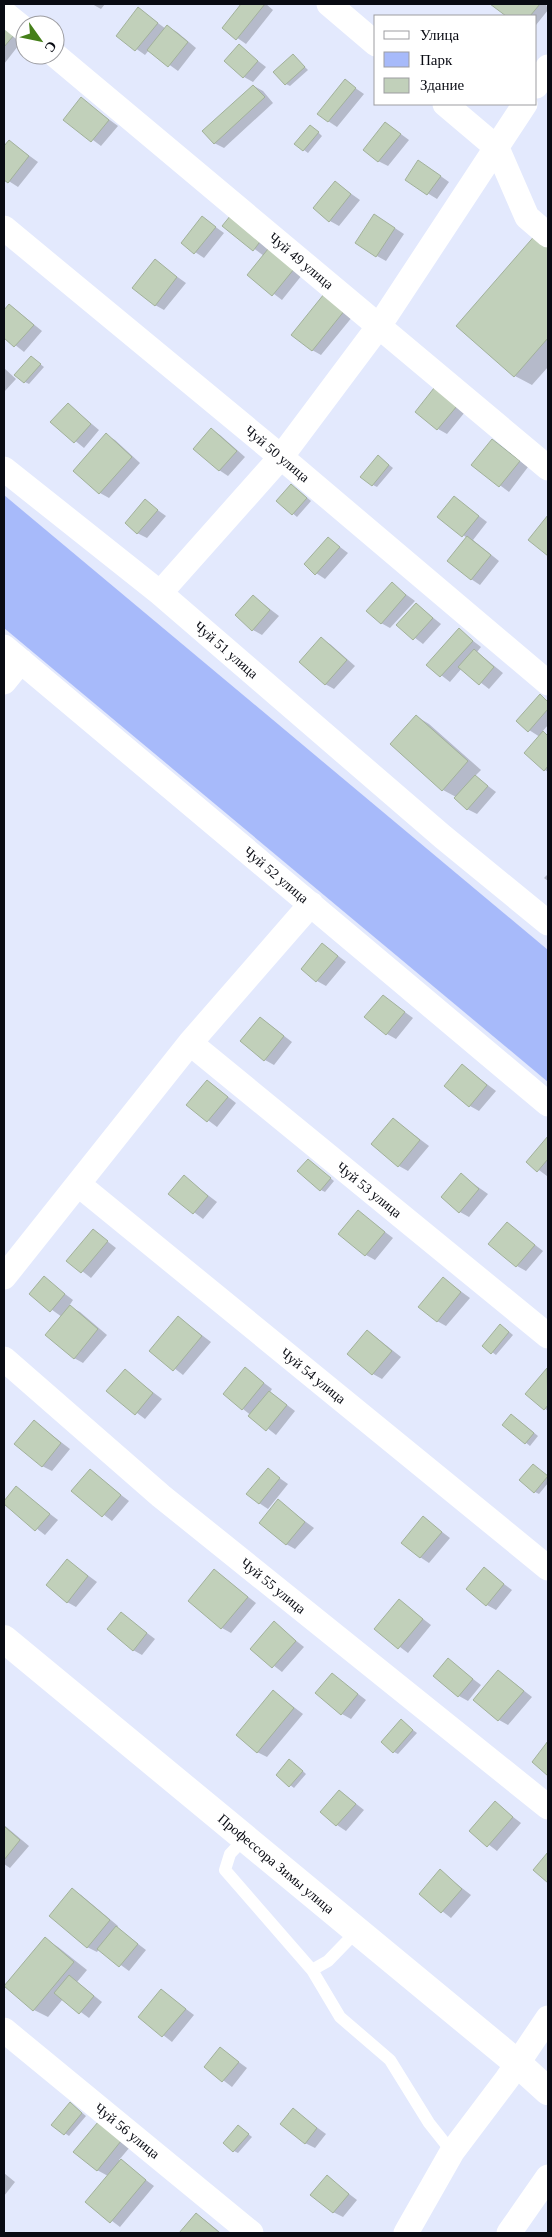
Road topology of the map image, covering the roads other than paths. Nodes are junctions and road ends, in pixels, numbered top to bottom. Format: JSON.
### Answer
{"nodes":[{"id":1,"x":329,"y":4,"type":"edge"},
{"id":2,"x":4,"y":12,"type":"edge"},
{"id":3,"x":15,"y":21,"type":"edge"},
{"id":4,"x":374,"y":42,"type":"edge"},
{"id":5,"x":65,"y":64,"type":"edge"},
{"id":6,"x":548,"y":67,"type":"edge"},
{"id":7,"x":537,"y":84,"type":"edge"},
{"id":8,"x":446,"y":105,"type":"edge"},
{"id":9,"x":524,"y":105,"type":"edge"},
{"id":10,"x":497,"y":148,"type":"junction"},
{"id":11,"x":4,"y":228,"type":"edge"},
{"id":12,"x":548,"y":235,"type":"edge"},
{"id":13,"x":379,"y":326,"type":"junction"},
{"id":14,"x":281,"y":457,"type":"junction"},
{"id":15,"x":548,"y":468,"type":"edge"},
{"id":16,"x":4,"y":469,"type":"edge"},
{"id":17,"x":160,"y":592,"type":"junction"},
{"id":18,"x":12,"y":654,"type":"edge"},
{"id":19,"x":4,"y":682,"type":"edge"},
{"id":20,"x":548,"y":683,"type":"edge"},
{"id":21,"x":311,"y":904,"type":"junction"},
{"id":22,"x":548,"y":923,"type":"edge"},
{"id":23,"x":190,"y":1043,"type":"junction"},
{"id":24,"x":548,"y":1104,"type":"edge"},
{"id":25,"x":78,"y":1184,"type":"junction"},
{"id":26,"x":4,"y":1277,"type":"edge"},
{"id":27,"x":548,"y":1336,"type":"edge"},
{"id":28,"x":4,"y":1359,"type":"edge"},
{"id":29,"x":548,"y":1568,"type":"edge"},
{"id":30,"x":4,"y":1639,"type":"edge"},
{"id":31,"x":548,"y":1807,"type":"edge"},
{"id":32,"x":245,"y":1838,"type":"junction"},
{"id":33,"x":357,"y":1931,"type":"junction"},
{"id":34,"x":312,"y":1970,"type":"junction"},
{"id":35,"x":548,"y":2018,"type":"edge"},
{"id":36,"x":4,"y":2030,"type":"edge"},
{"id":37,"x":517,"y":2063,"type":"junction"},
{"id":38,"x":548,"y":2091,"type":"edge"},
{"id":39,"x":452,"y":2152,"type":"junction"},
{"id":40,"x":548,"y":2176,"type":"edge"},
{"id":41,"x":251,"y":2233,"type":"edge"},
{"id":42,"x":406,"y":2233,"type":"edge"},
{"id":43,"x":509,"y":2233,"type":"edge"}],
"edges":[{"from":1,"to":4,"type":"street"},
{"from":2,"to":3,"type":"street"},
{"from":5,"to":13,"type":"street","name":"Чуй 49 улица"},
{"from":6,"to":7,"type":"street"},
{"from":8,"to":10,"type":"street"},
{"from":9,"to":10,"type":"street"},
{"from":10,"to":12,"type":"street"},
{"from":10,"to":13,"type":"street"},
{"from":11,"to":14,"type":"street","name":"Чуй 50 улица"},
{"from":13,"to":14,"type":"street"},
{"from":13,"to":15,"type":"street","name":"Чуй 49 улица"},
{"from":14,"to":17,"type":"street"},
{"from":14,"to":20,"type":"street","name":"Чуй 50 улица"},
{"from":16,"to":17,"type":"street","name":"Чуй 51 улица"},
{"from":17,"to":22,"type":"street","name":"Чуй 51 улица"},
{"from":18,"to":19,"type":"street"},
{"from":18,"to":21,"type":"street","name":"Чуй 52 улица"},
{"from":21,"to":23,"type":"street"},
{"from":21,"to":24,"type":"street","name":"Чуй 52 улица"},
{"from":23,"to":25,"type":"street"},
{"from":23,"to":27,"type":"street","name":"Чуй 53 улица"},
{"from":25,"to":26,"type":"street"},
{"from":25,"to":29,"type":"street","name":"Чуй 54 улица"},
{"from":28,"to":31,"type":"street","name":"Чуй 55 улица"},
{"from":30,"to":32,"type":"street","name":"Профессора Зимы улица"},
{"from":32,"to":33,"type":"street","name":"Профессора Зимы улица"},
{"from":32,"to":34,"type":"lane"},
{"from":33,"to":34,"type":"lane"},
{"from":33,"to":37,"type":"street","name":"Профессора Зимы улица"},
{"from":34,"to":39,"type":"lane"},
{"from":35,"to":37,"type":"street"},
{"from":36,"to":41,"type":"street","name":"Чуй 56 улица"},
{"from":37,"to":38,"type":"street","name":"Профессора Зимы улица"},
{"from":37,"to":39,"type":"street"},
{"from":39,"to":42,"type":"street"},
{"from":40,"to":43,"type":"street"}]}
